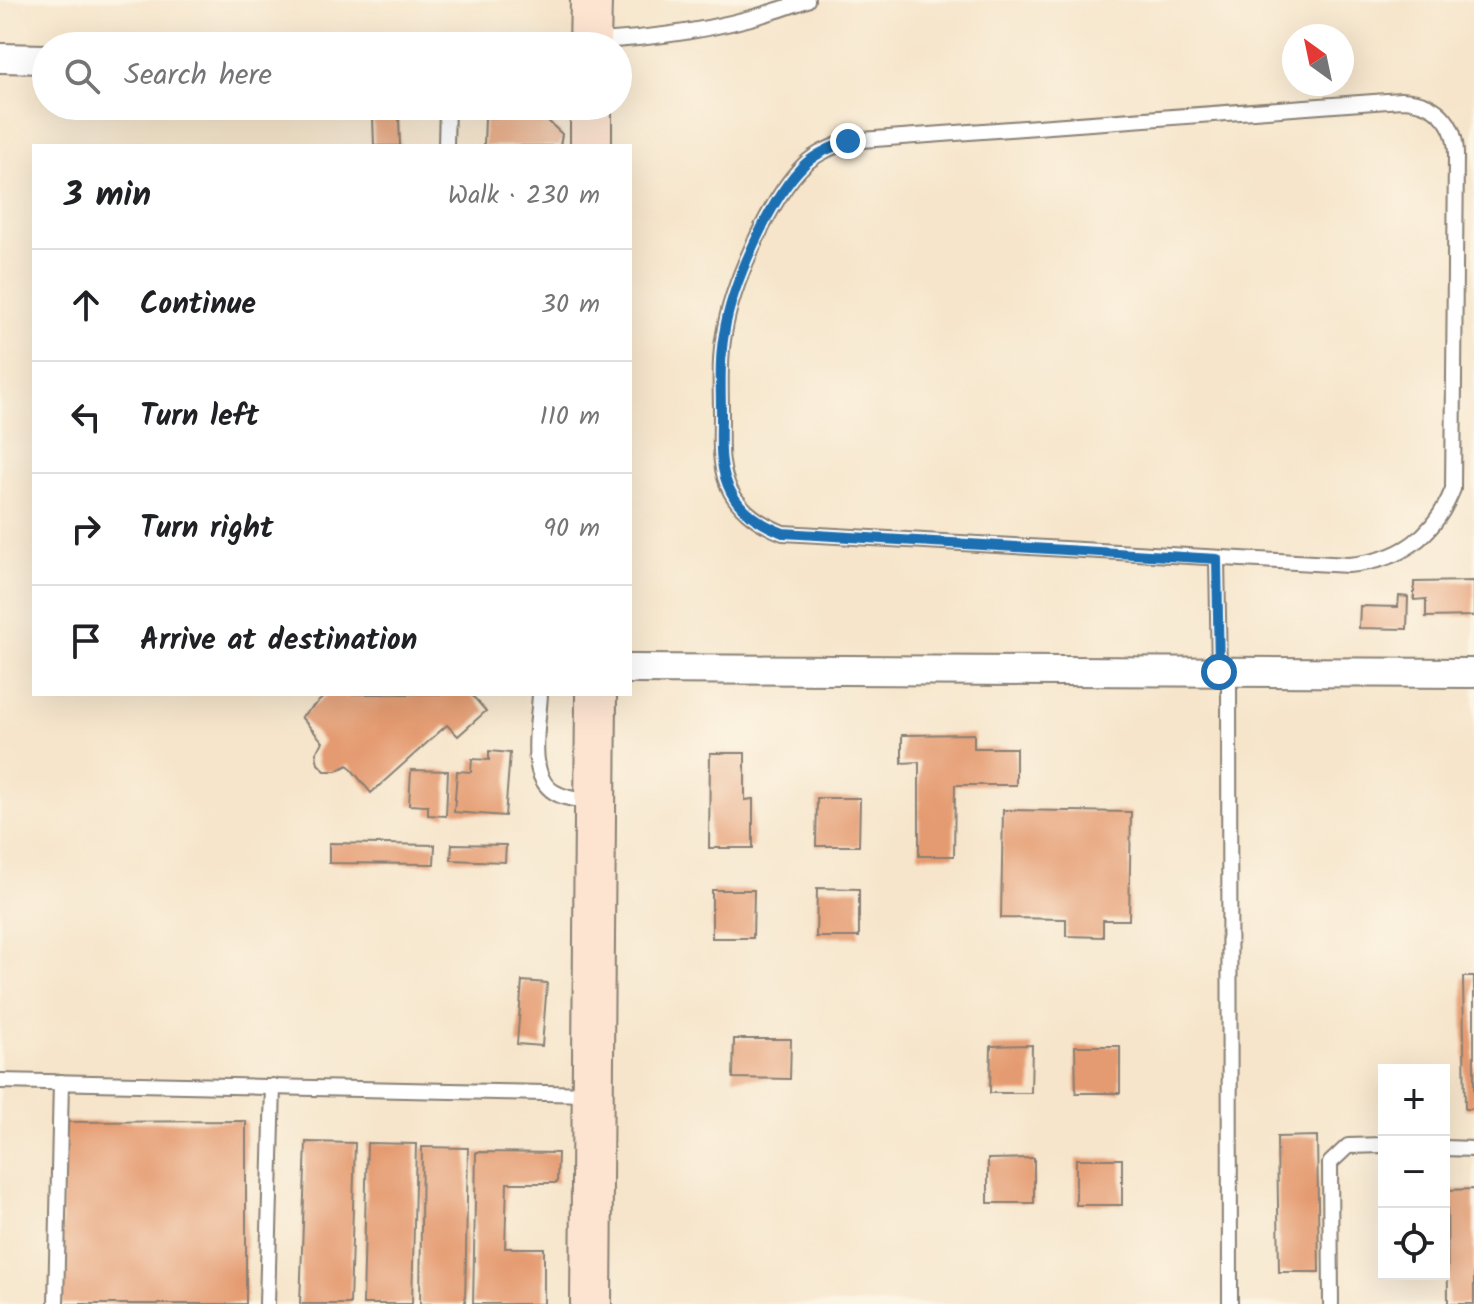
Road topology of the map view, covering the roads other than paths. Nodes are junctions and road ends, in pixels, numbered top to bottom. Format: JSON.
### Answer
{"nodes":[{"id":1,"x":591,"y":0,"type":"edge"},
{"id":2,"x":807,"y":0,"type":"edge"},
{"id":3,"x":590,"y":32,"type":"edge"},
{"id":4,"x":632,"y":39,"type":"edge"},
{"id":5,"x":0,"y":58,"type":"edge"},
{"id":6,"x":32,"y":59,"type":"edge"},
{"id":7,"x":447,"y":120,"type":"edge"},
{"id":8,"x":591,"y":120,"type":"edge"},
{"id":9,"x":446,"y":144,"type":"edge"},
{"id":10,"x":591,"y":144,"type":"edge"},
{"id":11,"x":1217,"y":559,"type":"junction"},
{"id":12,"x":632,"y":669,"type":"edge"},
{"id":13,"x":1224,"y":672,"type":"junction"},
{"id":14,"x":1474,"y":673,"type":"edge"},
{"id":15,"x":540,"y":696,"type":"edge"},
{"id":16,"x":596,"y":696,"type":"edge"},
{"id":17,"x":595,"y":803,"type":"junction"},
{"id":18,"x":0,"y":1081,"type":"edge"},
{"id":19,"x":61,"y":1082,"type":"junction"},
{"id":20,"x":273,"y":1086,"type":"junction"},
{"id":21,"x":593,"y":1094,"type":"junction"},
{"id":22,"x":1378,"y":1145,"type":"edge"},
{"id":23,"x":1450,"y":1148,"type":"edge"},
{"id":24,"x":1474,"y":1149,"type":"edge"},
{"id":25,"x":56,"y":1304,"type":"edge"},
{"id":26,"x":267,"y":1304,"type":"edge"},
{"id":27,"x":591,"y":1304,"type":"edge"},
{"id":28,"x":1230,"y":1304,"type":"edge"},
{"id":29,"x":1331,"y":1304,"type":"edge"}],
"edges":[{"from":1,"to":3,"type":"main road"},
{"from":2,"to":4,"type":"lane"},
{"from":5,"to":6,"type":"street"},
{"from":7,"to":9,"type":"lane"},
{"from":8,"to":10,"type":"main road"},
{"from":11,"to":11,"type":"lane"},
{"from":11,"to":13,"type":"lane"},
{"from":12,"to":13,"type":"street"},
{"from":13,"to":14,"type":"street"},
{"from":13,"to":28,"type":"lane"},
{"from":15,"to":17,"type":"lane"},
{"from":16,"to":17,"type":"main road"},
{"from":17,"to":21,"type":"main road"},
{"from":18,"to":19,"type":"lane"},
{"from":19,"to":20,"type":"lane"},
{"from":19,"to":25,"type":"lane"},
{"from":20,"to":21,"type":"lane"},
{"from":20,"to":26,"type":"lane"},
{"from":21,"to":27,"type":"main road"},
{"from":22,"to":29,"type":"lane"},
{"from":23,"to":24,"type":"lane"}]}
